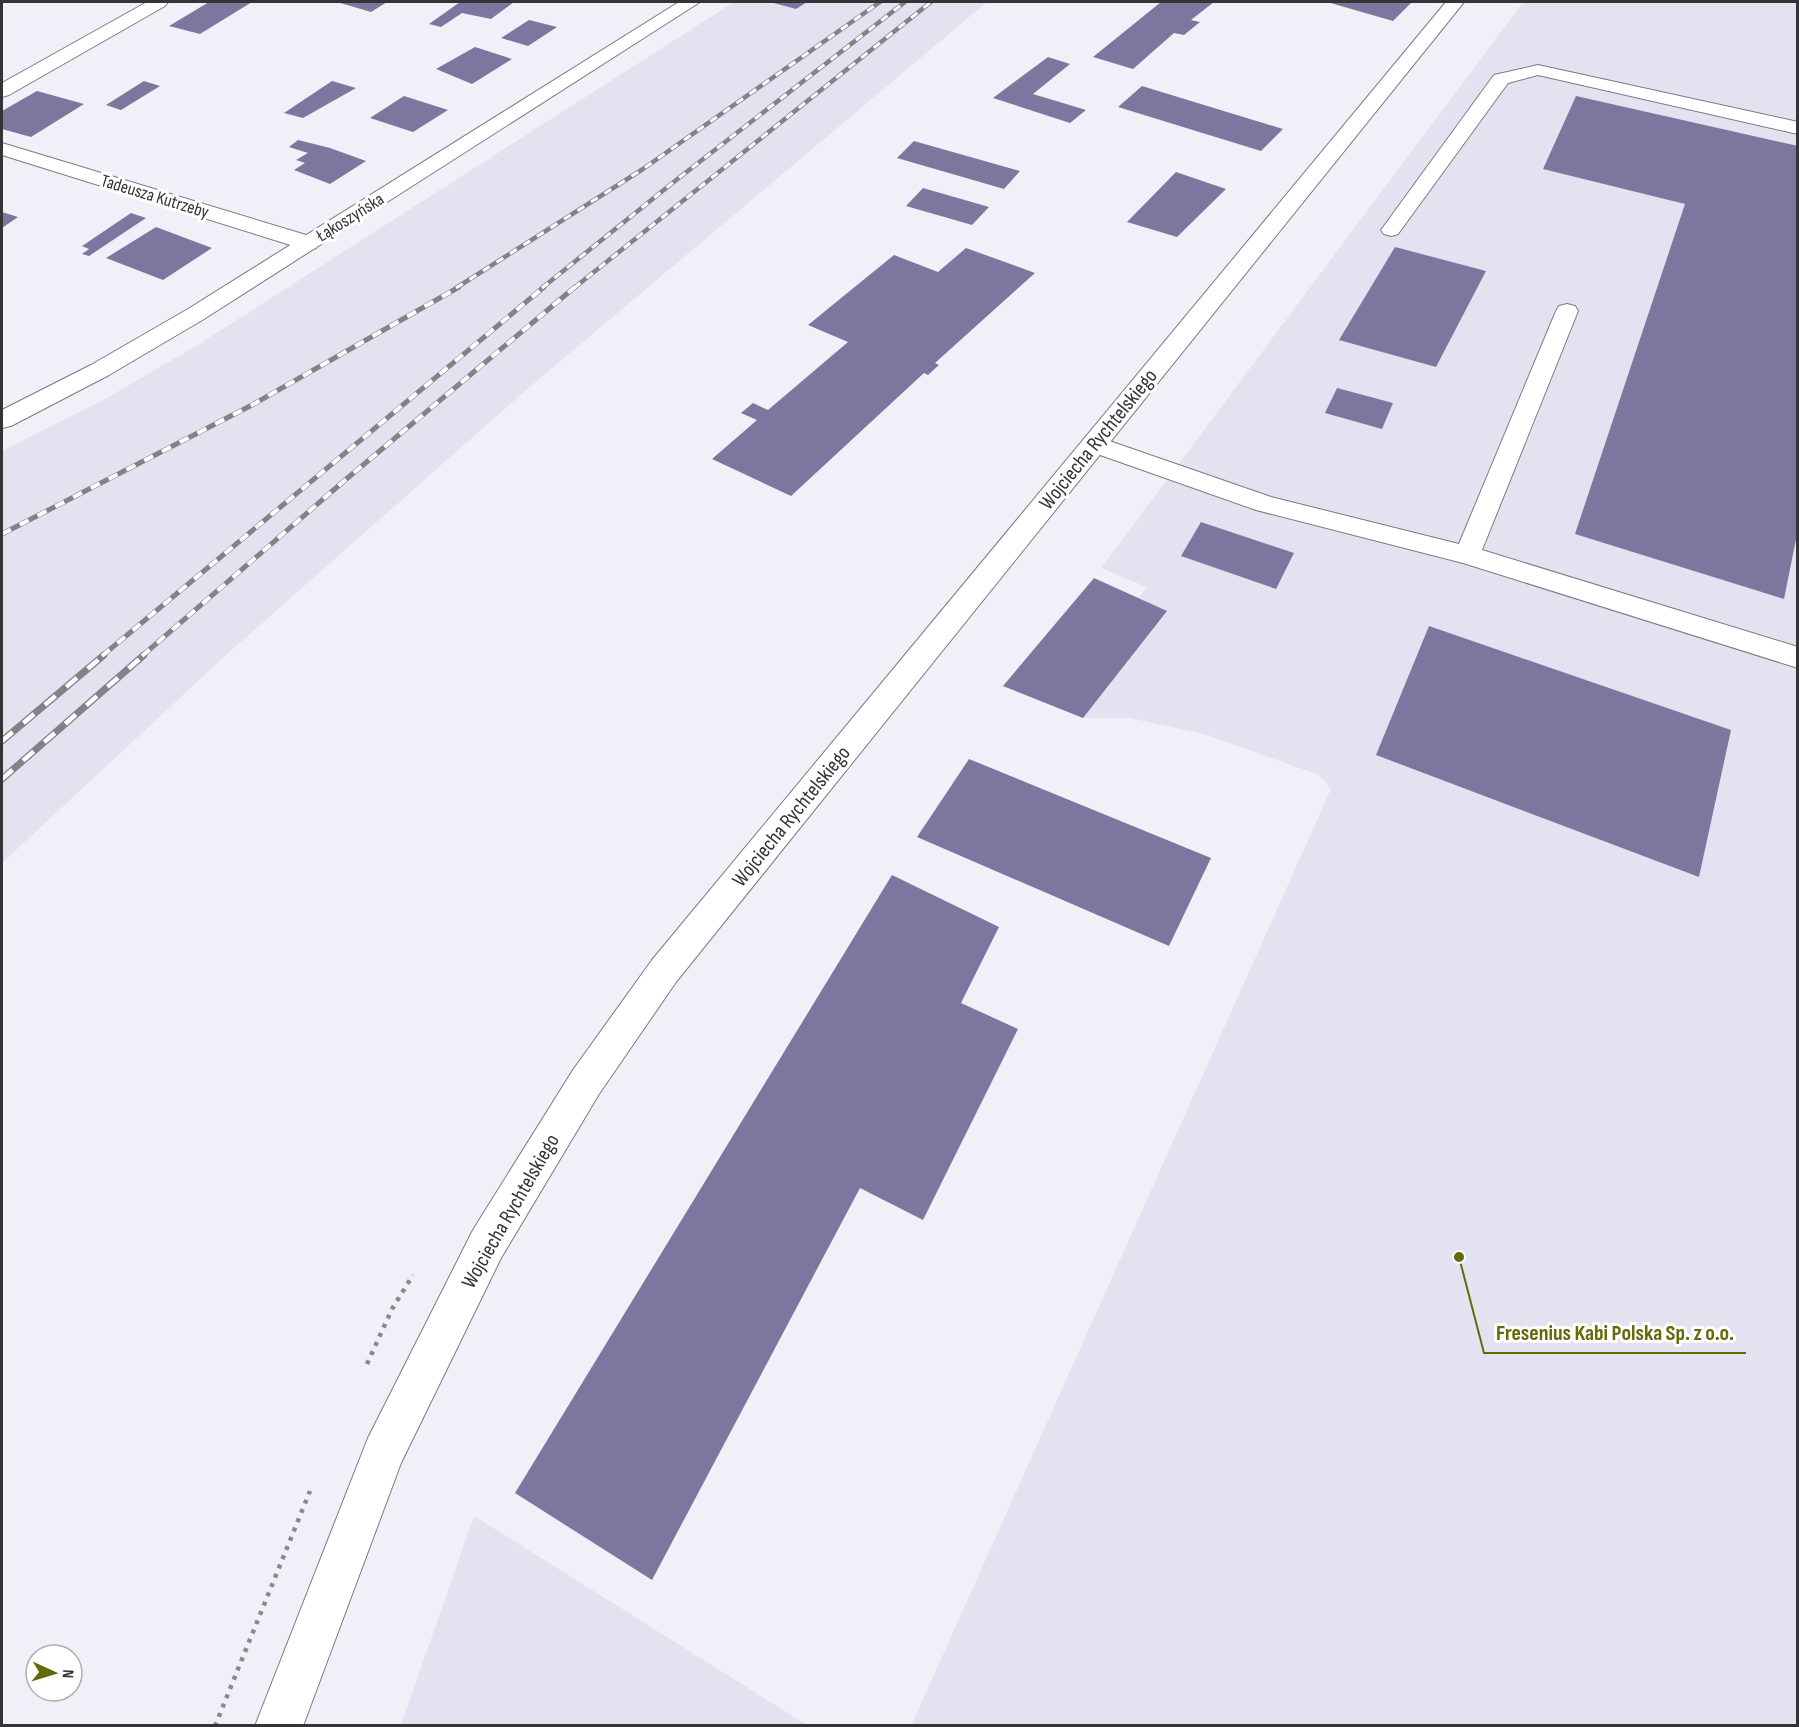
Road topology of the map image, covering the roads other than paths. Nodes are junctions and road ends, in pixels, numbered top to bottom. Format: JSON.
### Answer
{"nodes":[{"id":1,"x":159,"y":2,"type":"edge"},
{"id":2,"x":691,"y":2,"type":"edge"},
{"id":3,"x":1455,"y":2,"type":"edge"},
{"id":4,"x":2,"y":91,"type":"edge"},
{"id":5,"x":1797,"y":128,"type":"edge"},
{"id":6,"x":2,"y":149,"type":"edge"},
{"id":7,"x":1391,"y":230,"type":"dead end"},
{"id":8,"x":309,"y":243,"type":"junction"},
{"id":9,"x":1567,"y":311,"type":"dead end"},
{"id":10,"x":2,"y":420,"type":"edge"},
{"id":11,"x":1095,"y":444,"type":"junction"},
{"id":12,"x":1467,"y":555,"type":"junction"},
{"id":13,"x":1797,"y":658,"type":"edge"},
{"id":14,"x":279,"y":1725,"type":"edge"}],
"edges":[{"from":1,"to":4,"type":"street"},
{"from":2,"to":8,"type":"street","name":"Łąkoszyńska"},
{"from":3,"to":11,"type":"street","name":"Wojciecha Rychtelskiego"},
{"from":5,"to":7,"type":"lane"},
{"from":6,"to":8,"type":"street","name":"Tadeusza Kutrzeby"},
{"from":8,"to":10,"type":"street","name":"Łąkoszyńska"},
{"from":9,"to":12,"type":"lane"},
{"from":11,"to":12,"type":"lane"},
{"from":11,"to":14,"type":"street","name":"Wojciecha Rychtelskiego"},
{"from":12,"to":13,"type":"lane"}]}
